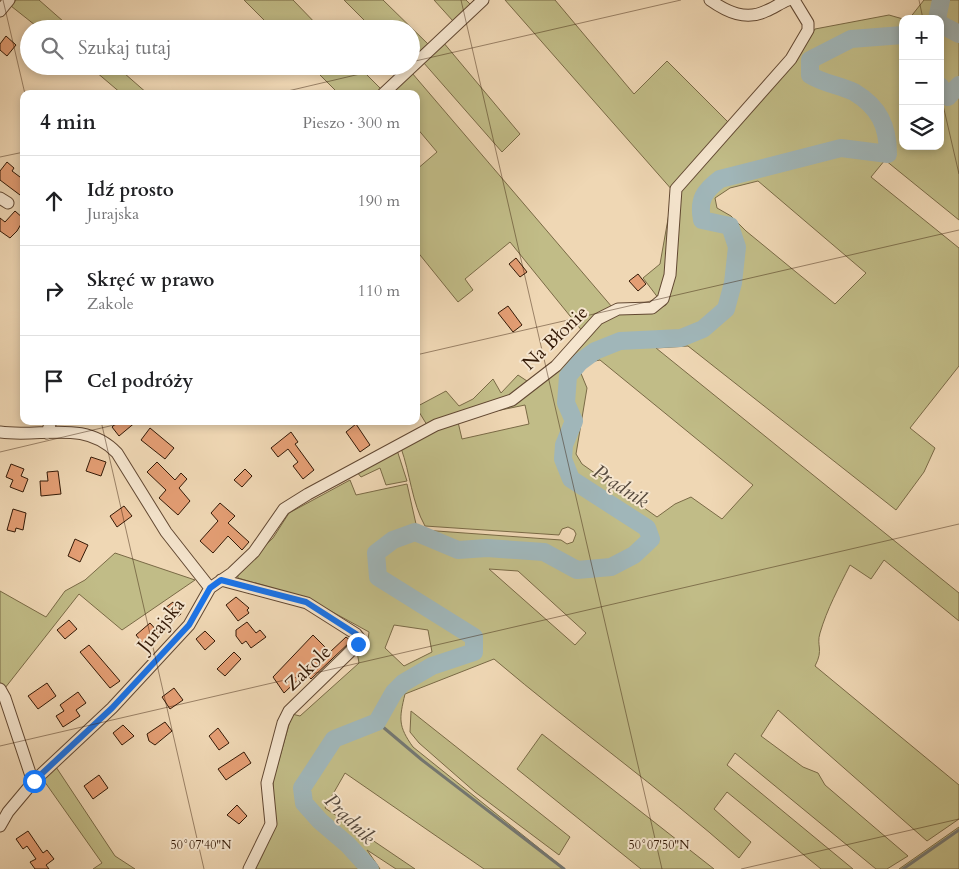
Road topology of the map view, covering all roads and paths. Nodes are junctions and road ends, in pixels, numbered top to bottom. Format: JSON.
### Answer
{"nodes":[{"id":1,"x":9,"y":0,"type":"edge"},
{"id":2,"x":483,"y":0,"type":"edge"},
{"id":3,"x":710,"y":0,"type":"edge"},
{"id":4,"x":788,"y":0,"type":"edge"},
{"id":5,"x":794,"y":0,"type":"edge"},
{"id":6,"x":0,"y":11,"type":"edge"},
{"id":7,"x":420,"y":59,"type":"edge"},
{"id":8,"x":403,"y":75,"type":"edge"},
{"id":9,"x":387,"y":90,"type":"edge"},
{"id":10,"x":50,"y":425,"type":"edge"},
{"id":11,"x":0,"y":432,"type":"edge"},
{"id":12,"x":47,"y":433,"type":"junction"},
{"id":13,"x":221,"y":580,"type":"junction"},
{"id":14,"x":210,"y":588,"type":"junction"},
{"id":15,"x":0,"y":689,"type":"edge"},
{"id":16,"x":34,"y":781,"type":"junction"},
{"id":17,"x":0,"y":826,"type":"edge"},
{"id":18,"x":250,"y":869,"type":"edge"}],
"edges":[{"from":1,"to":6,"type":"street"},
{"from":2,"to":7,"type":"street"},
{"from":3,"to":4,"type":"street"},
{"from":5,"to":13,"type":"street","name":"Na Błonie"},
{"from":8,"to":9,"type":"street"},
{"from":10,"to":12,"type":"street"},
{"from":11,"to":12,"type":"street"},
{"from":12,"to":14,"type":"street"},
{"from":13,"to":14,"type":"street","name":"Na Błonie"},
{"from":13,"to":18,"type":"street","name":"Zakole"},
{"from":14,"to":16,"type":"street","name":"Jurajska"},
{"from":15,"to":16,"type":"street"},
{"from":16,"to":17,"type":"street","name":"Jurajska"}]}
